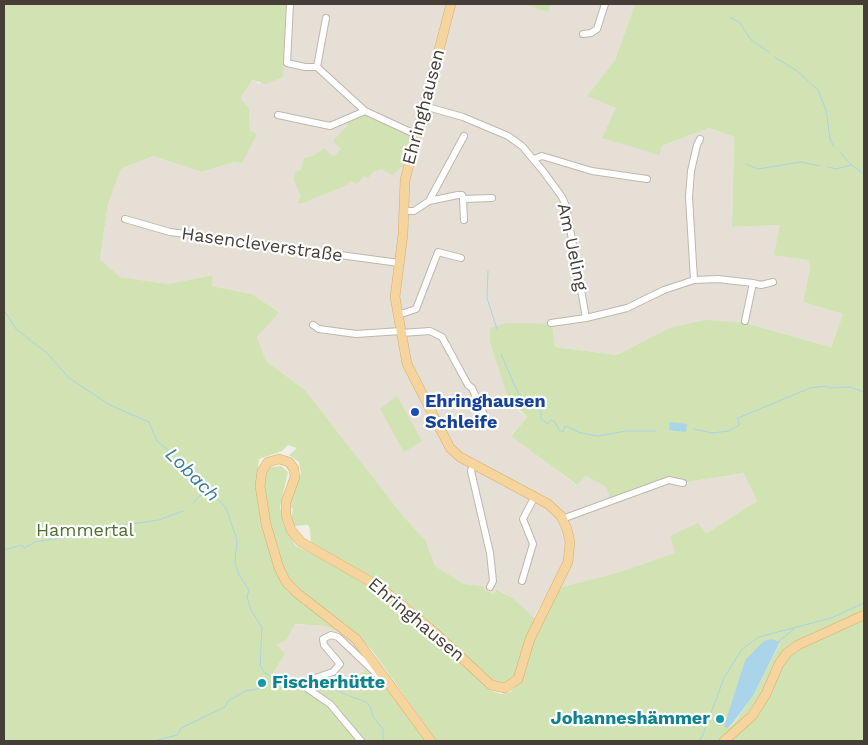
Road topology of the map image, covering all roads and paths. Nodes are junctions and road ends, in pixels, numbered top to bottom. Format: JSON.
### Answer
{"nodes":[{"id":1,"x":290,"y":4,"type":"edge"},
{"id":2,"x":451,"y":4,"type":"edge"},
{"id":3,"x":605,"y":4,"type":"edge"},
{"id":4,"x":326,"y":18,"type":"dead end"},
{"id":5,"x":583,"y":34,"type":"dead end"},
{"id":6,"x":317,"y":67,"type":"junction"},
{"id":7,"x":424,"y":106,"type":"junction"},
{"id":8,"x":365,"y":111,"type":"junction"},
{"id":9,"x":278,"y":115,"type":"dead end"},
{"id":10,"x":417,"y":135,"type":"junction"},
{"id":11,"x":464,"y":136,"type":"dead end"},
{"id":12,"x":700,"y":140,"type":"dead end"},
{"id":13,"x":534,"y":159,"type":"junction"},
{"id":14,"x":647,"y":179,"type":"dead end"},
{"id":15,"x":492,"y":198,"type":"dead end"},
{"id":16,"x":464,"y":200,"type":"junction"},
{"id":17,"x":429,"y":201,"type":"junction"},
{"id":18,"x":404,"y":211,"type":"junction"},
{"id":19,"x":125,"y":218,"type":"dead end"},
{"id":20,"x":464,"y":220,"type":"dead end"},
{"id":21,"x":461,"y":258,"type":"dead end"},
{"id":22,"x":399,"y":263,"type":"junction"},
{"id":23,"x":694,"y":280,"type":"junction"},
{"id":24,"x":772,"y":282,"type":"dead end"},
{"id":25,"x":753,"y":283,"type":"junction"},
{"id":26,"x":398,"y":315,"type":"junction"},
{"id":27,"x":586,"y":318,"type":"junction"},
{"id":28,"x":745,"y":321,"type":"dead end"},
{"id":29,"x":551,"y":323,"type":"dead end"},
{"id":30,"x":313,"y":325,"type":"dead end"},
{"id":31,"x":401,"y":332,"type":"junction"},
{"id":32,"x":484,"y":415,"type":"dead end"},
{"id":33,"x":473,"y":464,"type":"junction"},
{"id":34,"x":683,"y":483,"type":"dead end"},
{"id":35,"x":534,"y":496,"type":"junction"},
{"id":36,"x":562,"y":519,"type":"junction"},
{"id":37,"x":522,"y":580,"type":"dead end"},
{"id":38,"x":490,"y":587,"type":"dead end"},
{"id":39,"x":864,"y":615,"type":"edge"},
{"id":40,"x":384,"y":677,"type":"junction"},
{"id":41,"x":361,"y":741,"type":"edge"},
{"id":42,"x":432,"y":741,"type":"edge"},
{"id":43,"x":724,"y":741,"type":"edge"}],
"edges":[{"from":1,"to":6,"type":"street"},
{"from":2,"to":7,"type":"main road","name":"Ehringhausen"},
{"from":3,"to":5,"type":"street"},
{"from":4,"to":6,"type":"street"},
{"from":6,"to":8,"type":"street"},
{"from":7,"to":10,"type":"main road","name":"Ehringhausen"},
{"from":7,"to":13,"type":"street","name":"Am Ueling"},
{"from":8,"to":9,"type":"street"},
{"from":8,"to":10,"type":"street"},
{"from":10,"to":18,"type":"main road","name":"Ehringhausen"},
{"from":11,"to":17,"type":"street","name":"Ehringhausen"},
{"from":12,"to":23,"type":"street"},
{"from":13,"to":14,"type":"street"},
{"from":13,"to":27,"type":"street","name":"Am Ueling"},
{"from":15,"to":16,"type":"street"},
{"from":16,"to":17,"type":"street"},
{"from":16,"to":20,"type":"street"},
{"from":17,"to":18,"type":"street"},
{"from":18,"to":22,"type":"main road","name":"Ehringhausen"},
{"from":19,"to":22,"type":"street","name":"Hasencleverstraße"},
{"from":21,"to":26,"type":"street"},
{"from":22,"to":26,"type":"main road","name":"Ehringhausen"},
{"from":23,"to":25,"type":"street"},
{"from":23,"to":27,"type":"street"},
{"from":24,"to":25,"type":"street"},
{"from":25,"to":28,"type":"street"},
{"from":26,"to":31,"type":"main road","name":"Ehringhausen"},
{"from":27,"to":29,"type":"street"},
{"from":30,"to":31,"type":"street"},
{"from":31,"to":32,"type":"street"},
{"from":31,"to":33,"type":"main road","name":"Ehringhausen"},
{"from":33,"to":35,"type":"main road","name":"Ehringhausen"},
{"from":33,"to":38,"type":"street"},
{"from":34,"to":36,"type":"street"},
{"from":35,"to":36,"type":"main road","name":"Ehringhausen"},
{"from":35,"to":37,"type":"street"},
{"from":36,"to":40,"type":"main road","name":"Ehringhausen"},
{"from":39,"to":43,"type":"main road"},
{"from":40,"to":41,"type":"street"},
{"from":40,"to":42,"type":"main road","name":"Ehringhausen"}]}
